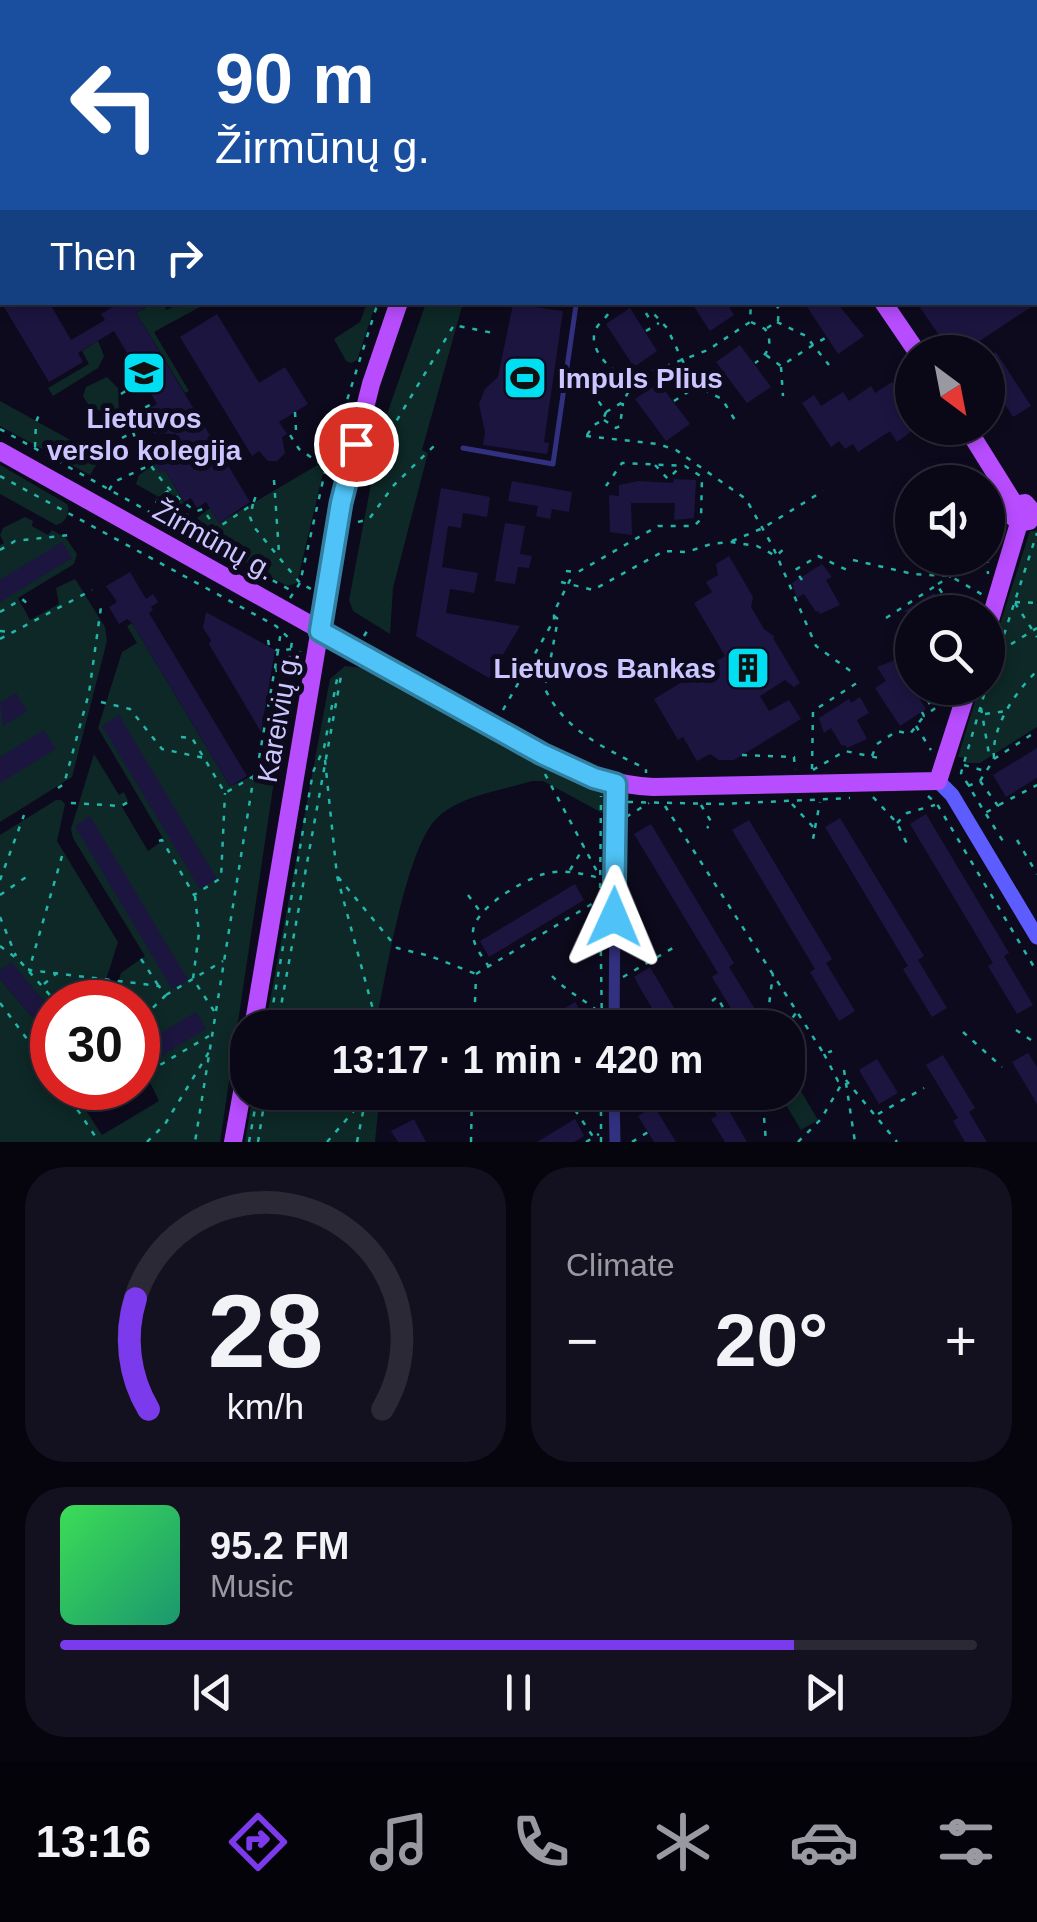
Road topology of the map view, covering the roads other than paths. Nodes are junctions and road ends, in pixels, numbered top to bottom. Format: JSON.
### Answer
{"nodes":[{"id":1,"x":398,"y":305,"type":"edge"},
{"id":2,"x":576,"y":305,"type":"edge"},
{"id":3,"x":885,"y":305,"type":"edge"},
{"id":4,"x":905,"y":335,"type":"edge"},
{"id":5,"x":979,"y":445,"type":"edge"},
{"id":6,"x":463,"y":448,"type":"dead end"},
{"id":7,"x":0,"y":452,"type":"edge"},
{"id":8,"x":1026,"y":514,"type":"edge"},
{"id":9,"x":999,"y":595,"type":"edge"},
{"id":10,"x":320,"y":631,"type":"junction"},
{"id":11,"x":962,"y":705,"type":"edge"},
{"id":12,"x":932,"y":788,"type":"junction"},
{"id":13,"x":608,"y":790,"type":"junction"},
{"id":14,"x":1037,"y":938,"type":"edge"},
{"id":15,"x":256,"y":1010,"type":"edge"},
{"id":16,"x":614,"y":1010,"type":"edge"},
{"id":17,"x":239,"y":1110,"type":"edge"},
{"id":18,"x":614,"y":1110,"type":"edge"},
{"id":19,"x":615,"y":1136,"type":"edge"},
{"id":20,"x":234,"y":1142,"type":"edge"}],
"edges":[{"from":1,"to":10,"type":"main road","name":"Kareivių g."},
{"from":2,"to":6,"type":"lane"},
{"from":3,"to":4,"type":"main road"},
{"from":5,"to":8,"type":"main road"},
{"from":7,"to":10,"type":"main road","name":"Žirmūnų g."},
{"from":8,"to":9,"type":"main road"},
{"from":10,"to":13,"type":"main road","name":"Žirmūnų g."},
{"from":10,"to":15,"type":"main road","name":"Kareivių g."},
{"from":11,"to":12,"type":"main road"},
{"from":12,"to":13,"type":"main road","name":"Žirmūnų g."},
{"from":12,"to":14,"type":"main road"},
{"from":13,"to":16,"type":"street"},
{"from":17,"to":20,"type":"main road"},
{"from":18,"to":19,"type":"street"}]}
